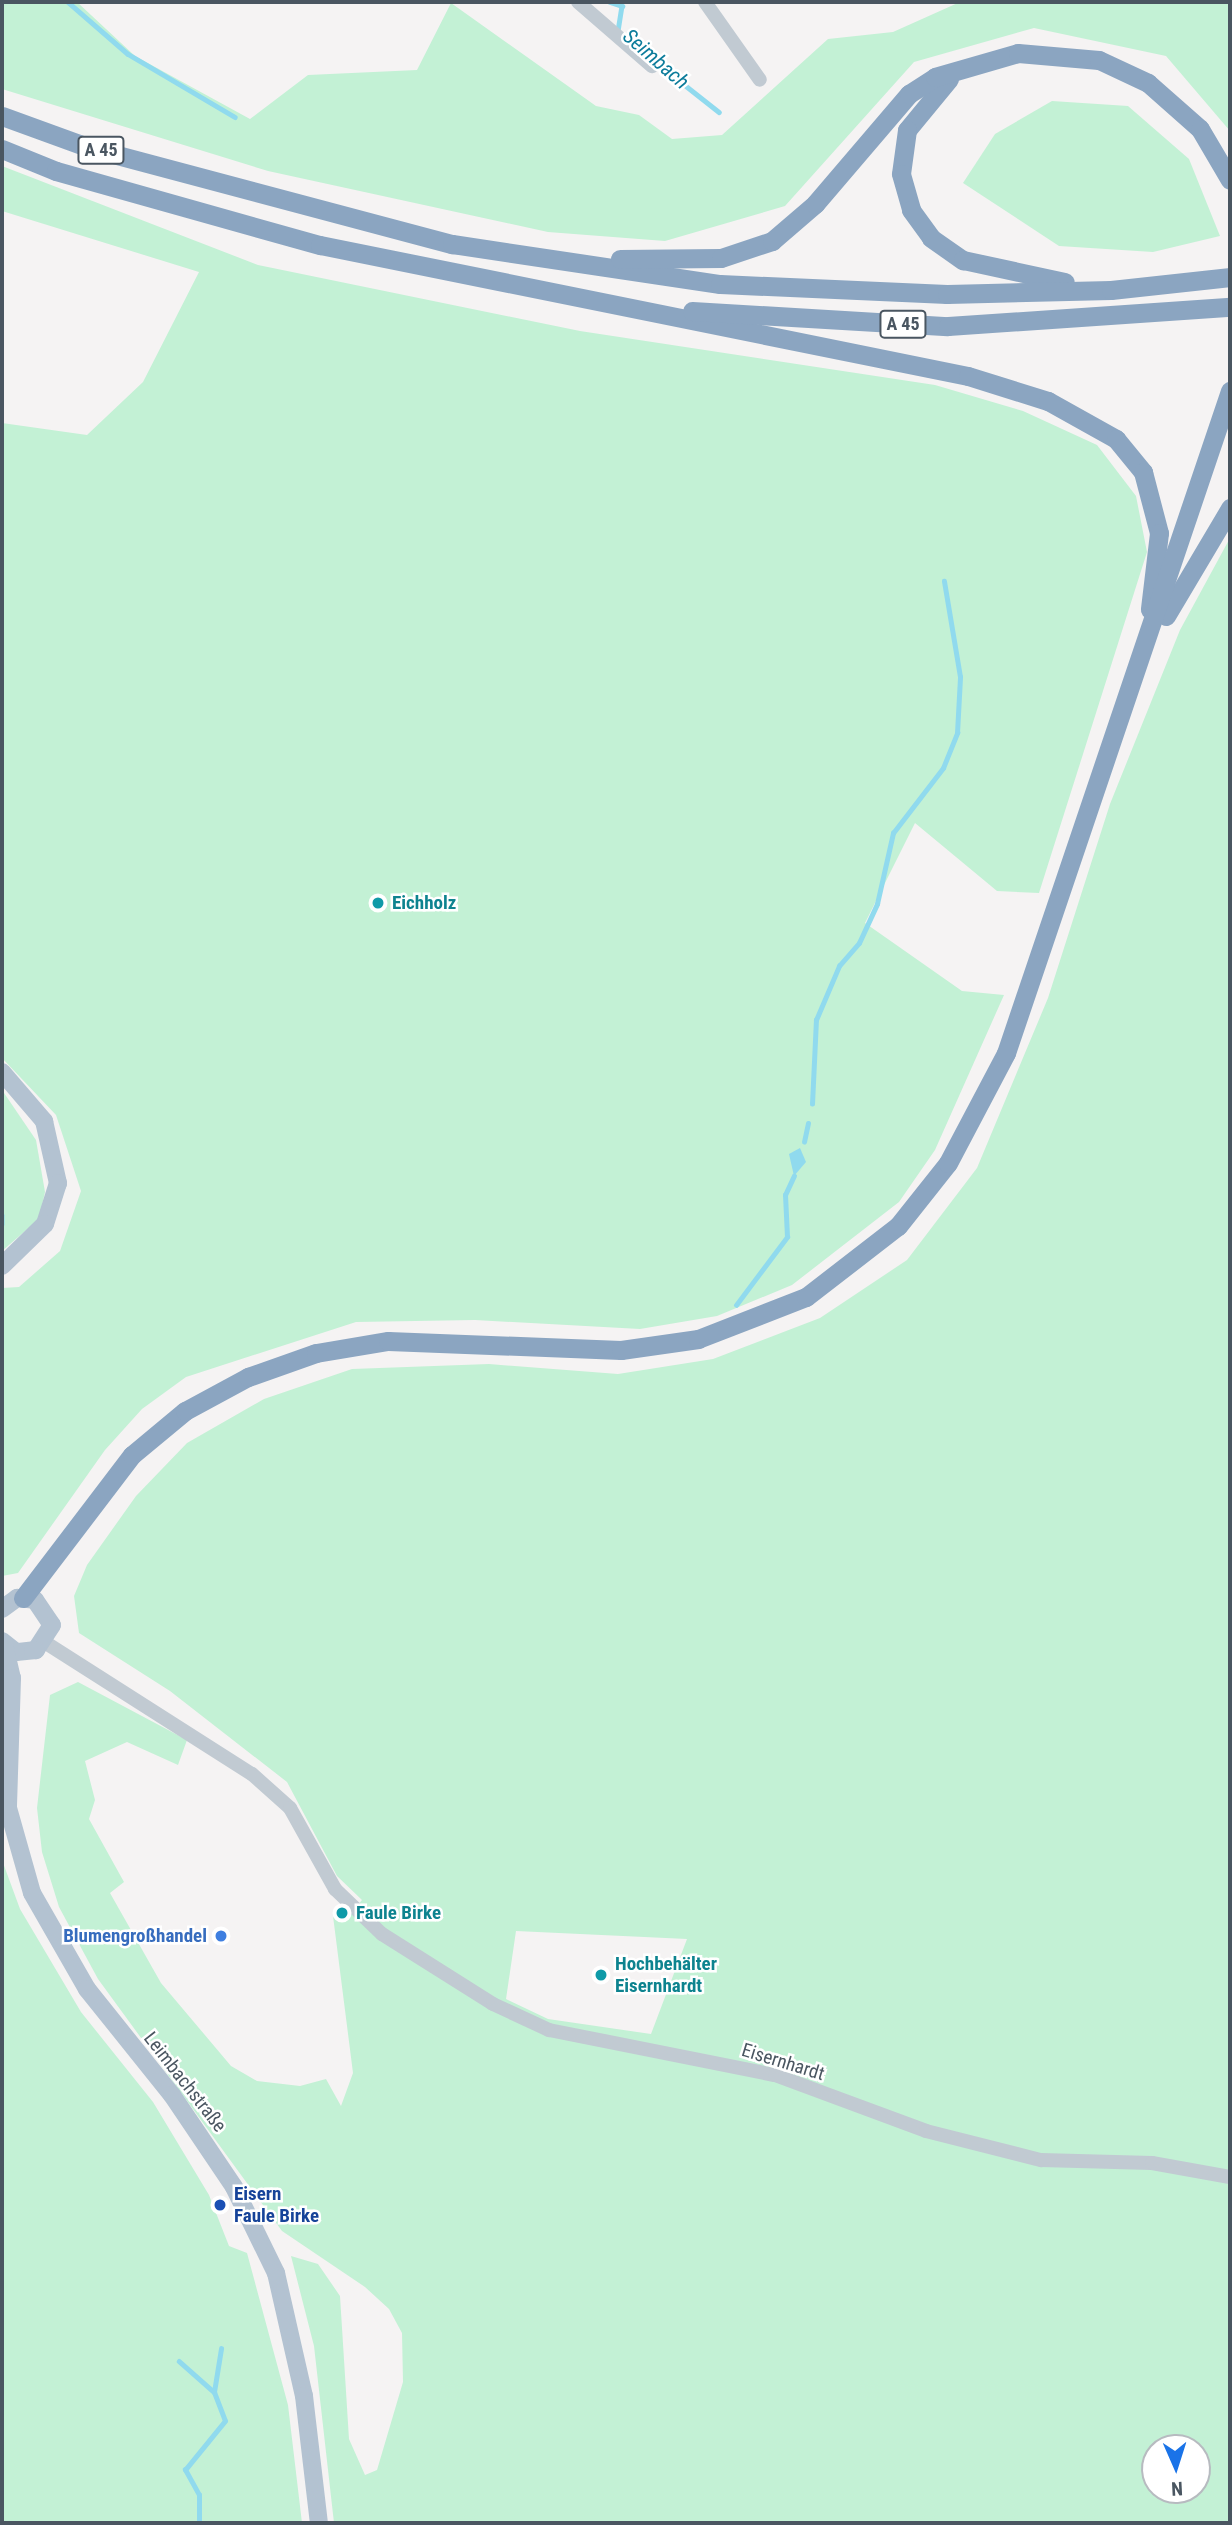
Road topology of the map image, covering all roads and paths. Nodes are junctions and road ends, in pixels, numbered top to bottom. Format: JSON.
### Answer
{"nodes":[{"id":1,"x":578,"y":2,"type":"edge"},
{"id":2,"x":705,"y":2,"type":"edge"},
{"id":3,"x":652,"y":66,"type":"dead end"},
{"id":4,"x":965,"y":66,"type":"junction"},
{"id":5,"x":760,"y":80,"type":"dead end"},
{"id":6,"x":2,"y":117,"type":"edge"},
{"id":7,"x":2,"y":149,"type":"edge"},
{"id":8,"x":1230,"y":180,"type":"edge"},
{"id":9,"x":510,"y":254,"type":"junction"},
{"id":10,"x":1230,"y":277,"type":"edge"},
{"id":11,"x":1111,"y":290,"type":"junction"},
{"id":12,"x":576,"y":298,"type":"junction"},
{"id":13,"x":1230,"y":307,"type":"edge"},
{"id":14,"x":1230,"y":391,"type":"edge"},
{"id":15,"x":1230,"y":508,"type":"edge"},
{"id":16,"x":1142,"y":660,"type":"junction"},
{"id":17,"x":2,"y":1072,"type":"edge"},
{"id":18,"x":2,"y":1266,"type":"edge"},
{"id":19,"x":15,"y":1602,"type":"edge"},
{"id":20,"x":3,"y":1643,"type":"edge"},
{"id":21,"x":46,"y":1643,"type":"junction"},
{"id":22,"x":30,"y":1652,"type":"junction"},
{"id":23,"x":12,"y":1678,"type":"junction"},
{"id":24,"x":1230,"y":2177,"type":"edge"},
{"id":25,"x":319,"y":2523,"type":"edge"}],
"edges":[{"from":1,"to":3,"type":"street"},
{"from":2,"to":5,"type":"street"},
{"from":4,"to":8,"type":"highway"},
{"from":4,"to":9,"type":"highway"},
{"from":4,"to":11,"type":"highway"},
{"from":6,"to":9,"type":"highway","number":"A 45"},
{"from":7,"to":12,"type":"highway","number":"A 45"},
{"from":9,"to":11,"type":"highway","number":"A 45"},
{"from":10,"to":11,"type":"highway","number":"A 45"},
{"from":12,"to":13,"type":"highway","number":"A 45"},
{"from":12,"to":16,"type":"highway"},
{"from":14,"to":16,"type":"highway"},
{"from":15,"to":16,"type":"highway"},
{"from":16,"to":19,"type":"highway"},
{"from":17,"to":18,"type":"main road"},
{"from":19,"to":21,"type":"main road"},
{"from":20,"to":22,"type":"main road","name":"Leimbachstraße"},
{"from":20,"to":23,"type":"main road","name":"Leimbachstraße"},
{"from":21,"to":22,"type":"main road"},
{"from":21,"to":24,"type":"street","name":"Eisernhardt"},
{"from":22,"to":23,"type":"main road"},
{"from":23,"to":25,"type":"main road","name":"Leimbachstraße"}]}
